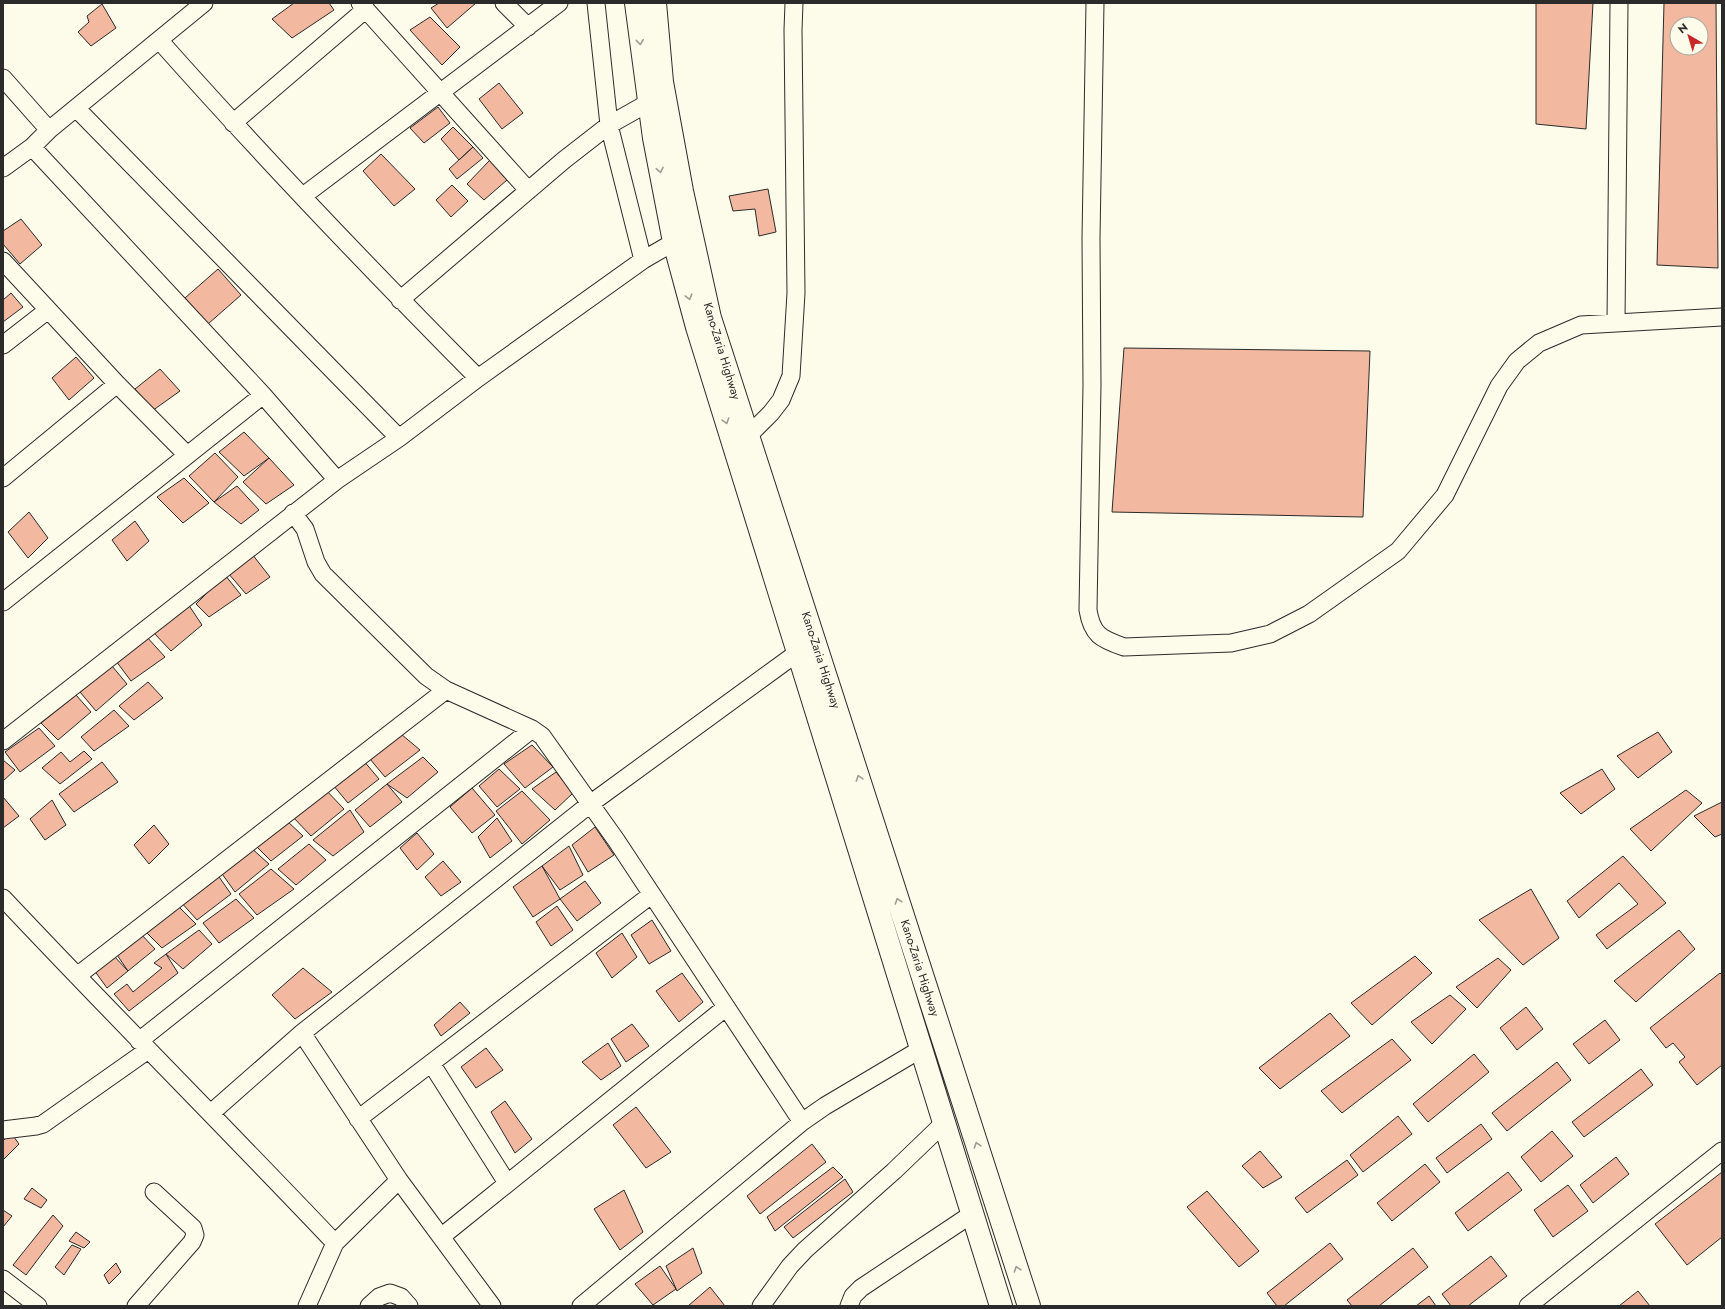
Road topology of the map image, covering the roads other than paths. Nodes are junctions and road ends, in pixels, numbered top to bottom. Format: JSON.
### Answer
{"nodes":[{"id":1,"x":204,"y":3,"type":"edge"},
{"id":2,"x":504,"y":3,"type":"edge"},
{"id":3,"x":559,"y":3,"type":"edge"},
{"id":4,"x":596,"y":3,"type":"edge"},
{"id":5,"x":636,"y":3,"type":"edge"},
{"id":6,"x":655,"y":3,"type":"edge"},
{"id":7,"x":794,"y":3,"type":"edge"},
{"id":8,"x":1095,"y":3,"type":"edge"},
{"id":9,"x":1619,"y":3,"type":"edge"},
{"id":10,"x":363,"y":6,"type":"edge"},
{"id":11,"x":528,"y":27,"type":"junction"},
{"id":12,"x":159,"y":40,"type":"junction"},
{"id":13,"x":3,"y":78,"type":"edge"},
{"id":14,"x":441,"y":92,"type":"junction"},
{"id":15,"x":648,"y":103,"type":"junction"},
{"id":16,"x":76,"y":108,"type":"junction"},
{"id":17,"x":233,"y":123,"type":"junction"},
{"id":18,"x":609,"y":125,"type":"junction"},
{"id":19,"x":49,"y":130,"type":"junction"},
{"id":20,"x":32,"y":146,"type":"junction"},
{"id":21,"x":3,"y":168,"type":"edge"},
{"id":22,"x":528,"y":190,"type":"junction"},
{"id":23,"x":303,"y":196,"type":"junction"},
{"id":24,"x":674,"y":242,"type":"junction"},
{"id":25,"x":643,"y":260,"type":"junction"},
{"id":26,"x":3,"y":261,"type":"edge"},
{"id":27,"x":400,"y":300,"type":"junction"},
{"id":28,"x":48,"y":310,"type":"junction"},
{"id":29,"x":1722,"y":317,"type":"edge"},
{"id":30,"x":1616,"y":323,"type":"junction"},
{"id":31,"x":3,"y":345,"type":"edge"},
{"id":32,"x":478,"y":378,"type":"junction"},
{"id":33,"x":117,"y":384,"type":"junction"},
{"id":34,"x":263,"y":395,"type":"junction"},
{"id":35,"x":748,"y":436,"type":"junction"},
{"id":36,"x":399,"y":438,"type":"junction"},
{"id":37,"x":187,"y":455,"type":"junction"},
{"id":38,"x":3,"y":478,"type":"edge"},
{"id":39,"x":337,"y":480,"type":"junction"},
{"id":40,"x":293,"y":513,"type":"junction"},
{"id":41,"x":3,"y":602,"type":"edge"},
{"id":42,"x":798,"y":653,"type":"junction"},
{"id":43,"x":446,"y":690,"type":"junction"},
{"id":44,"x":532,"y":729,"type":"junction"},
{"id":45,"x":3,"y":741,"type":"edge"},
{"id":46,"x":590,"y":804,"type":"junction"},
{"id":47,"x":651,"y":895,"type":"junction"},
{"id":48,"x":3,"y":898,"type":"edge"},
{"id":49,"x":77,"y":976,"type":"junction"},
{"id":50,"x":725,"y":1008,"type":"junction"},
{"id":51,"x":302,"y":1033,"type":"junction"},
{"id":52,"x":144,"y":1045,"type":"junction"},
{"id":53,"x":921,"y":1049,"type":"junction"},
{"id":54,"x":431,"y":1063,"type":"junction"},
{"id":55,"x":211,"y":1113,"type":"junction"},
{"id":56,"x":358,"y":1119,"type":"junction"},
{"id":57,"x":802,"y":1122,"type":"junction"},
{"id":58,"x":944,"y":1123,"type":"junction"},
{"id":59,"x":3,"y":1130,"type":"edge"},
{"id":60,"x":1722,"y":1151,"type":"edge"},
{"id":61,"x":399,"y":1180,"type":"junction"},
{"id":62,"x":507,"y":1183,"type":"junction"},
{"id":63,"x":154,"y":1192,"type":"dead end"},
{"id":64,"x":972,"y":1214,"type":"junction"},
{"id":65,"x":441,"y":1236,"type":"junction"},
{"id":66,"x":335,"y":1243,"type":"junction"},
{"id":67,"x":3,"y":1279,"type":"edge"},
{"id":68,"x":310,"y":1305,"type":"edge"},
{"id":69,"x":999,"y":1305,"type":"edge"},
{"id":70,"x":38,"y":1306,"type":"edge"},
{"id":71,"x":136,"y":1306,"type":"edge"},
{"id":72,"x":369,"y":1306,"type":"edge"},
{"id":73,"x":409,"y":1306,"type":"edge"},
{"id":74,"x":492,"y":1306,"type":"edge"},
{"id":75,"x":581,"y":1306,"type":"edge"},
{"id":76,"x":761,"y":1306,"type":"edge"},
{"id":77,"x":849,"y":1306,"type":"edge"},
{"id":78,"x":1029,"y":1306,"type":"edge"},
{"id":79,"x":1528,"y":1306,"type":"edge"}],
"edges":[{"from":1,"to":12,"type":"street"},
{"from":2,"to":11,"type":"street"},
{"from":3,"to":11,"type":"street"},
{"from":4,"to":18,"type":"street"},
{"from":5,"to":15,"type":"highway","name":"Kano-Zaria Highway","one_way":true},
{"from":6,"to":35,"type":"highway","name":"Kano-Zaria Highway"},
{"from":7,"to":35,"type":"street"},
{"from":8,"to":30,"type":"street"},
{"from":9,"to":30,"type":"street"},
{"from":10,"to":14,"type":"street"},
{"from":10,"to":17,"type":"street"},
{"from":11,"to":14,"type":"street"},
{"from":12,"to":16,"type":"street"},
{"from":12,"to":17,"type":"street"},
{"from":13,"to":19,"type":"street"},
{"from":14,"to":22,"type":"street"},
{"from":14,"to":23,"type":"street"},
{"from":15,"to":18,"type":"street"},
{"from":15,"to":24,"type":"highway","name":"Kano-Zaria Highway","one_way":true},
{"from":16,"to":19,"type":"street"},
{"from":16,"to":36,"type":"street"},
{"from":17,"to":23,"type":"street"},
{"from":18,"to":22,"type":"street"},
{"from":18,"to":25,"type":"street"},
{"from":19,"to":20,"type":"street"},
{"from":20,"to":21,"type":"street"},
{"from":20,"to":34,"type":"street"},
{"from":22,"to":27,"type":"street"},
{"from":23,"to":27,"type":"street"},
{"from":24,"to":25,"type":"street"},
{"from":24,"to":42,"type":"highway","name":"Kano-Zaria Highway","one_way":true},
{"from":25,"to":32,"type":"street"},
{"from":26,"to":28,"type":"street"},
{"from":27,"to":32,"type":"street"},
{"from":28,"to":31,"type":"street"},
{"from":28,"to":33,"type":"street"},
{"from":29,"to":30,"type":"street"},
{"from":32,"to":36,"type":"street"},
{"from":33,"to":37,"type":"street"},
{"from":33,"to":38,"type":"street"},
{"from":34,"to":37,"type":"street"},
{"from":34,"to":39,"type":"street"},
{"from":78,"to":35,"type":"highway","name":"Kano-Zaria Highway","one_way":true},
{"from":36,"to":39,"type":"street"},
{"from":37,"to":41,"type":"street"},
{"from":39,"to":40,"type":"street"},
{"from":40,"to":43,"type":"street"},
{"from":40,"to":45,"type":"street"},
{"from":42,"to":46,"type":"street"},
{"from":42,"to":53,"type":"highway","name":"Kano-Zaria Highway"},
{"from":43,"to":44,"type":"street"},
{"from":43,"to":49,"type":"street"},
{"from":44,"to":46,"type":"street"},
{"from":44,"to":52,"type":"street"},
{"from":46,"to":47,"type":"street"},
{"from":46,"to":51,"type":"street"},
{"from":47,"to":50,"type":"street"},
{"from":47,"to":54,"type":"street"},
{"from":48,"to":49,"type":"street"},
{"from":49,"to":52,"type":"street"},
{"from":50,"to":57,"type":"street"},
{"from":50,"to":62,"type":"street"},
{"from":51,"to":55,"type":"street"},
{"from":51,"to":56,"type":"street"},
{"from":52,"to":55,"type":"street"},
{"from":52,"to":59,"type":"street"},
{"from":53,"to":57,"type":"street"},
{"from":53,"to":58,"type":"highway","name":"Kano-Zaria Highway"},
{"from":54,"to":56,"type":"street"},
{"from":54,"to":62,"type":"street"},
{"from":55,"to":66,"type":"street"},
{"from":56,"to":61,"type":"street"},
{"from":57,"to":75,"type":"street"},
{"from":58,"to":64,"type":"highway","name":"Kano-Zaria Highway"},
{"from":58,"to":76,"type":"street"},
{"from":60,"to":79,"type":"street"},
{"from":61,"to":65,"type":"street"},
{"from":61,"to":66,"type":"street"},
{"from":62,"to":65,"type":"street"},
{"from":63,"to":71,"type":"street"},
{"from":64,"to":69,"type":"highway","name":"Kano-Zaria Highway"},
{"from":64,"to":77,"type":"street"},
{"from":65,"to":74,"type":"street"},
{"from":66,"to":68,"type":"street"},
{"from":67,"to":70,"type":"street"},
{"from":72,"to":73,"type":"street"}]}
